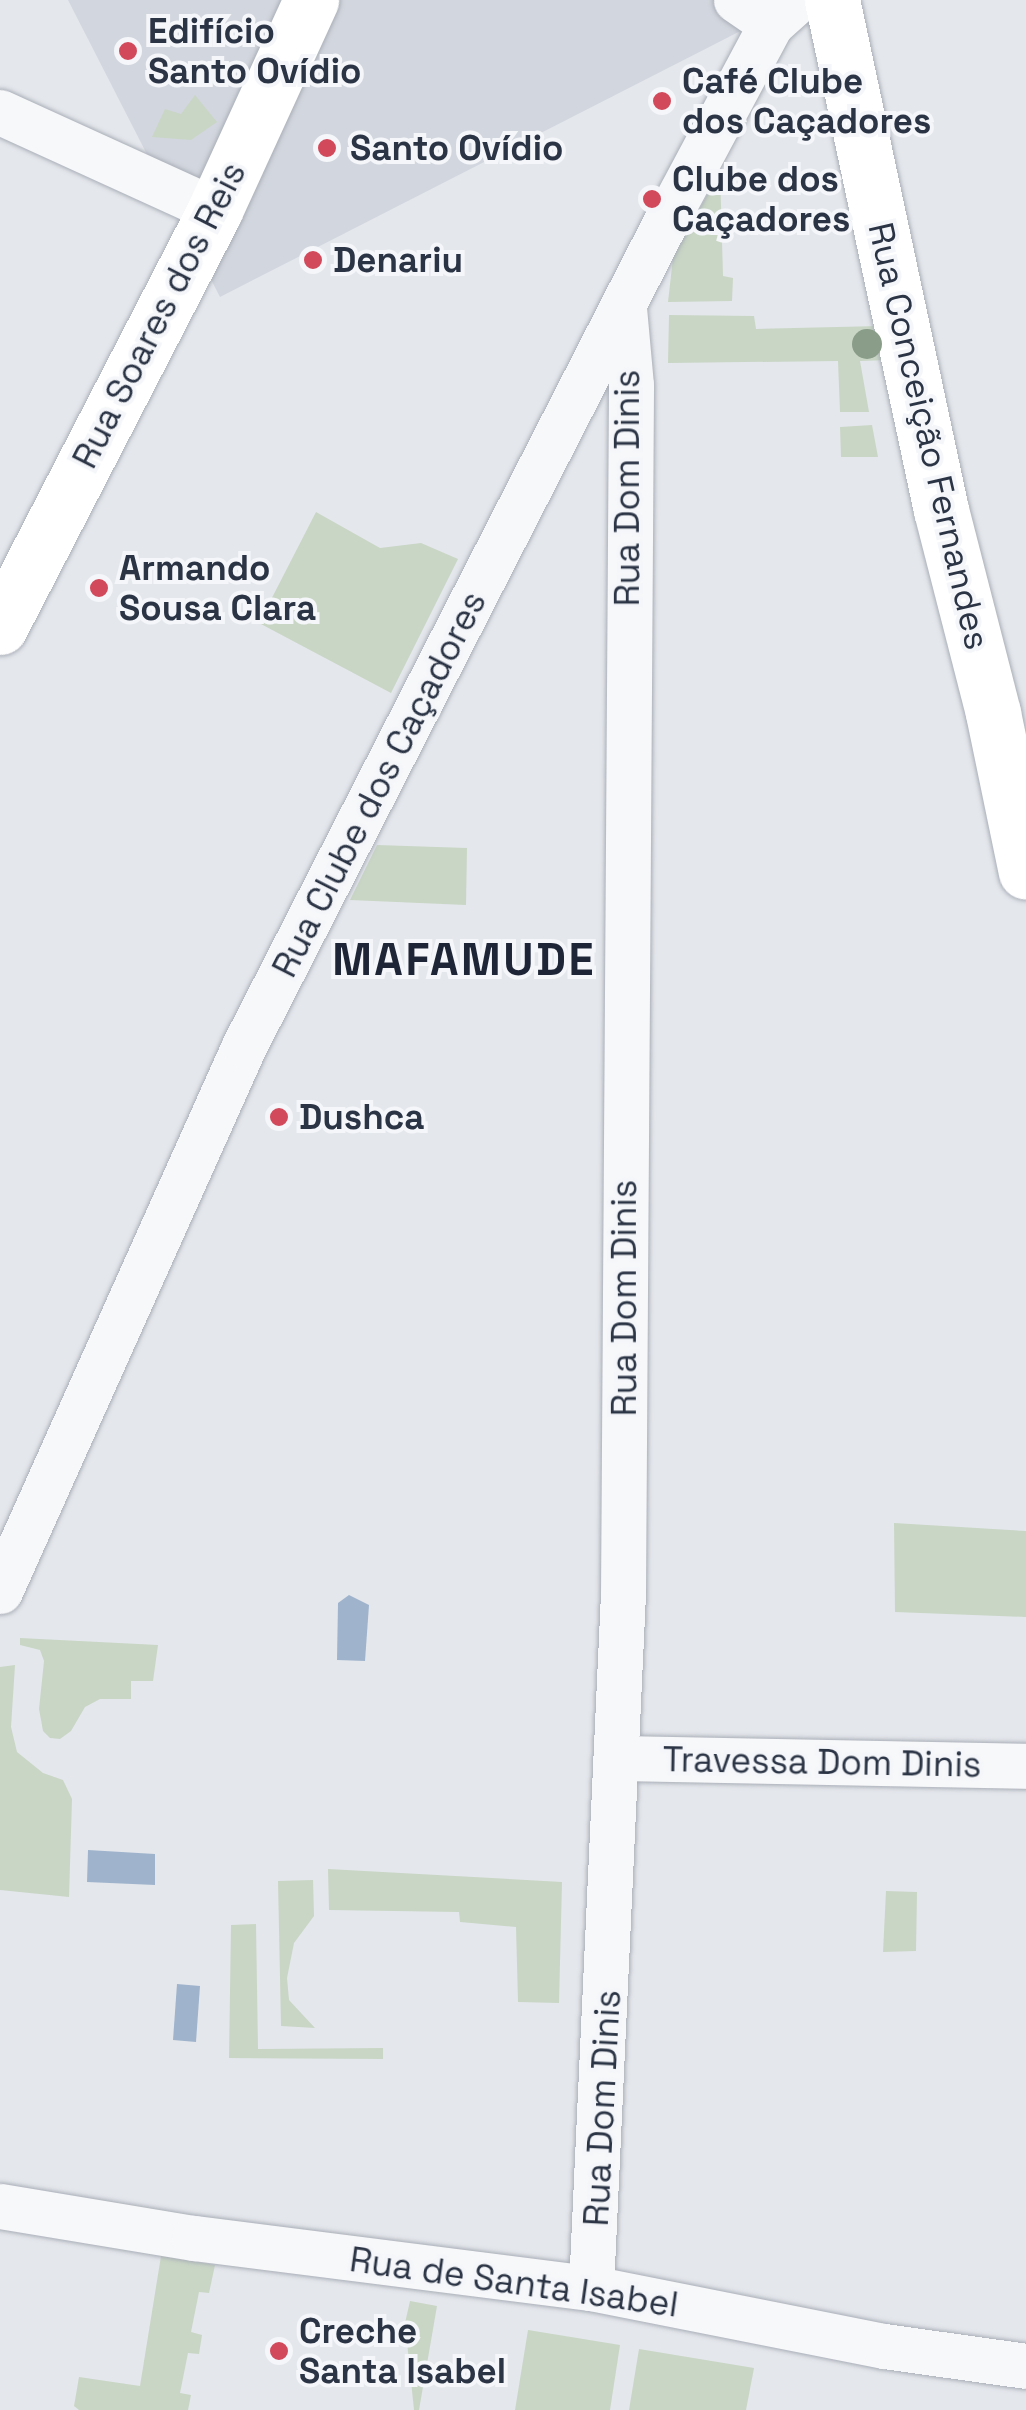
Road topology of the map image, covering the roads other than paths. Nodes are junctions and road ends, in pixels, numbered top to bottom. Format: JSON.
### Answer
{"nodes":[{"id":1,"x":312,"y":0,"type":"edge"},
{"id":2,"x":832,"y":0,"type":"edge"},
{"id":3,"x":768,"y":8,"type":"edge"},
{"id":4,"x":4,"y":124,"type":"edge"},
{"id":5,"x":215,"y":210,"type":"junction"},
{"id":6,"x":624,"y":308,"type":"junction"},
{"id":7,"x":0,"y":627,"type":"edge"},
{"id":8,"x":1009,"y":713,"type":"edge"},
{"id":9,"x":1026,"y":872,"type":"edge"},
{"id":10,"x":0,"y":1591,"type":"edge"},
{"id":11,"x":618,"y":1758,"type":"junction"},
{"id":12,"x":1026,"y":1766,"type":"edge"},
{"id":13,"x":0,"y":2206,"type":"edge"},
{"id":14,"x":591,"y":2288,"type":"junction"},
{"id":15,"x":1026,"y":2366,"type":"edge"}],
"edges":[{"from":1,"to":5,"type":"main road","name":"Rua Soares dos Reis"},
{"from":2,"to":8,"type":"main road","name":"Rua Conceição Fernandes"},
{"from":3,"to":6,"type":"street","name":"Rua Clube dos Caçadores"},
{"from":4,"to":5,"type":"street"},
{"from":5,"to":7,"type":"main road","name":"Rua Soares dos Reis"},
{"from":6,"to":10,"type":"street","name":"Rua Clube dos Caçadores"},
{"from":6,"to":11,"type":"street","name":"Rua Dom Dinis"},
{"from":8,"to":9,"type":"main road","name":"Rua Conceição Fernandes"},
{"from":11,"to":12,"type":"street","name":"Travessa Dom Dinis"},
{"from":11,"to":14,"type":"street","name":"Rua Dom Dinis"},
{"from":13,"to":14,"type":"street","name":"Rua de Santa Isabel"},
{"from":14,"to":15,"type":"street","name":"Rua de Santa Isabel"}]}
